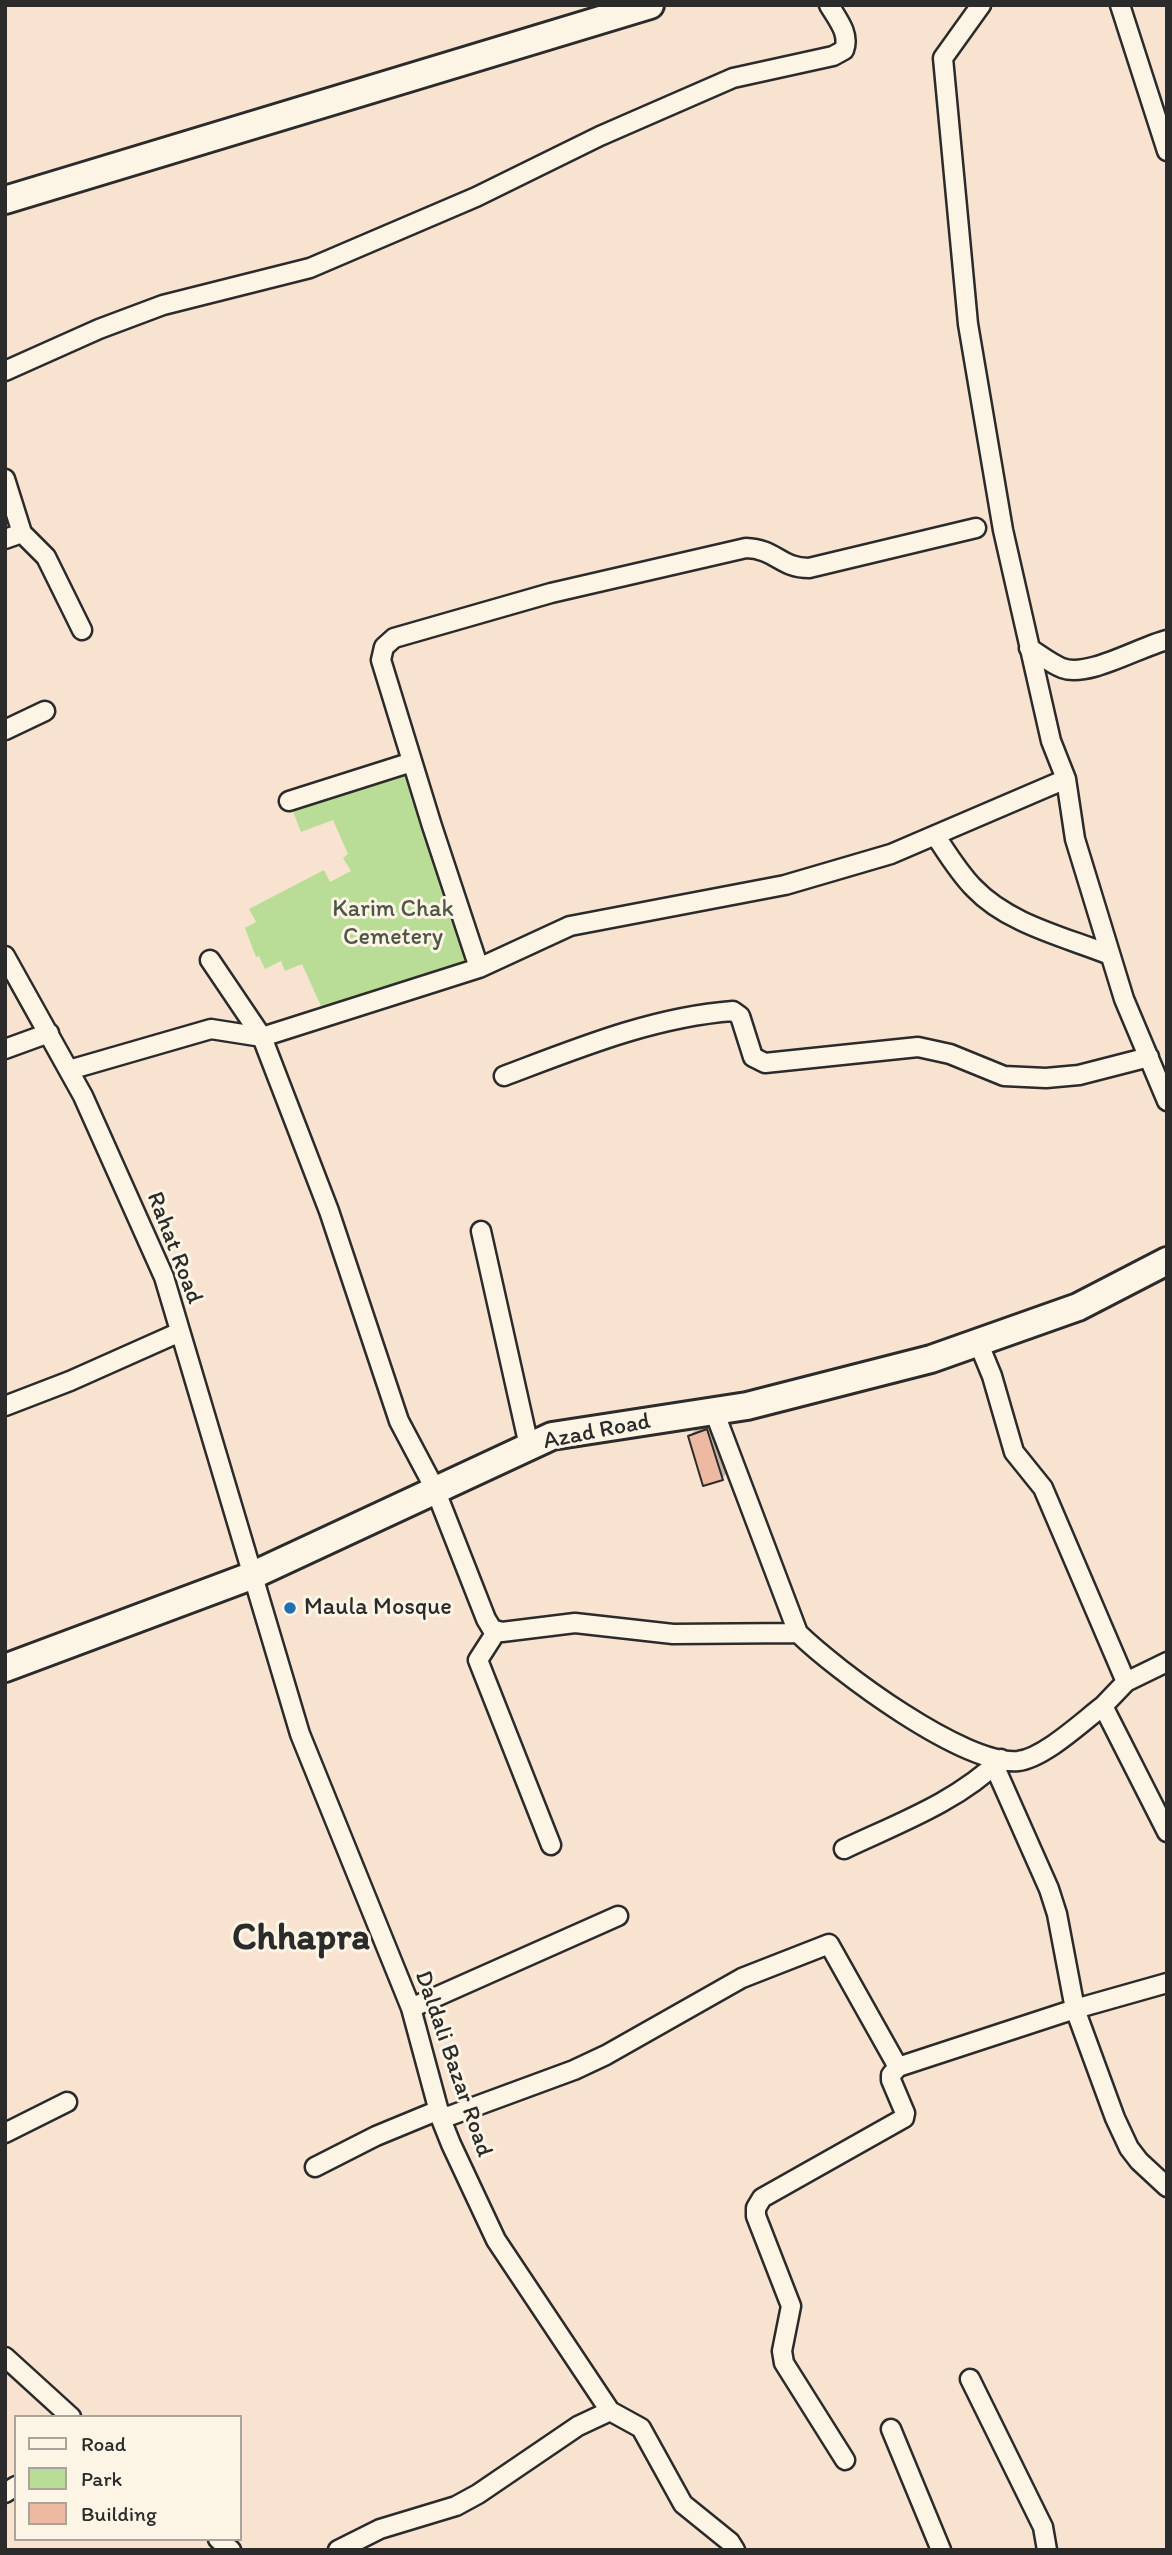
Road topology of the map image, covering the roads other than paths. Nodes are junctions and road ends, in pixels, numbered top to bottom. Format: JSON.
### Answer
{"nodes":[{"id":1,"x":650,"y":5,"type":"edge"},
{"id":2,"x":829,"y":5,"type":"edge"},
{"id":3,"x":981,"y":5,"type":"edge"},
{"id":4,"x":1120,"y":5,"type":"edge"},
{"id":5,"x":1167,"y":151,"type":"edge"},
{"id":6,"x":5,"y":200,"type":"edge"},
{"id":7,"x":5,"y":371,"type":"edge"},
{"id":8,"x":5,"y":480,"type":"edge"},
{"id":9,"x":976,"y":528,"type":"dead end"},
{"id":10,"x":13,"y":536,"type":"edge"},
{"id":11,"x":82,"y":630,"type":"dead end"},
{"id":12,"x":1167,"y":640,"type":"edge"},
{"id":13,"x":1029,"y":648,"type":"junction"},
{"id":14,"x":45,"y":711,"type":"dead end"},
{"id":15,"x":5,"y":730,"type":"edge"},
{"id":16,"x":412,"y":762,"type":"junction"},
{"id":17,"x":1066,"y":779,"type":"junction"},
{"id":18,"x":289,"y":802,"type":"dead end"},
{"id":19,"x":935,"y":835,"type":"junction"},
{"id":20,"x":1110,"y":955,"type":"junction"},
{"id":21,"x":5,"y":956,"type":"edge"},
{"id":22,"x":210,"y":960,"type":"dead end"},
{"id":23,"x":479,"y":968,"type":"junction"},
{"id":24,"x":49,"y":1033,"type":"junction"},
{"id":25,"x":262,"y":1037,"type":"junction"},
{"id":26,"x":5,"y":1049,"type":"edge"},
{"id":27,"x":1149,"y":1058,"type":"junction"},
{"id":28,"x":69,"y":1070,"type":"junction"},
{"id":29,"x":504,"y":1076,"type":"dead end"},
{"id":30,"x":1167,"y":1101,"type":"edge"},
{"id":31,"x":481,"y":1231,"type":"dead end"},
{"id":32,"x":1167,"y":1261,"type":"edge"},
{"id":33,"x":180,"y":1332,"type":"junction"},
{"id":34,"x":978,"y":1342,"type":"junction"},
{"id":35,"x":5,"y":1406,"type":"edge"},
{"id":36,"x":714,"y":1411,"type":"junction"},
{"id":37,"x":529,"y":1446,"type":"junction"},
{"id":38,"x":435,"y":1489,"type":"junction"},
{"id":39,"x":251,"y":1576,"type":"junction"},
{"id":40,"x":496,"y":1632,"type":"junction"},
{"id":41,"x":798,"y":1633,"type":"junction"},
{"id":42,"x":1167,"y":1662,"type":"edge"},
{"id":43,"x":5,"y":1668,"type":"edge"},
{"id":44,"x":1126,"y":1682,"type":"junction"},
{"id":45,"x":1103,"y":1706,"type":"junction"},
{"id":46,"x":998,"y":1762,"type":"junction"},
{"id":47,"x":1159,"y":1802,"type":"edge"},
{"id":48,"x":1167,"y":1832,"type":"edge"},
{"id":49,"x":551,"y":1845,"type":"dead end"},
{"id":50,"x":844,"y":1849,"type":"dead end"},
{"id":51,"x":618,"y":1916,"type":"dead end"},
{"id":52,"x":1167,"y":1983,"type":"edge"},
{"id":53,"x":411,"y":2008,"type":"junction"},
{"id":54,"x":1075,"y":2008,"type":"junction"},
{"id":55,"x":898,"y":2067,"type":"junction"},
{"id":56,"x":66,"y":2102,"type":"dead end"},
{"id":57,"x":440,"y":2114,"type":"junction"},
{"id":58,"x":5,"y":2133,"type":"edge"},
{"id":59,"x":315,"y":2167,"type":"dead end"},
{"id":60,"x":1167,"y":2187,"type":"edge"},
{"id":61,"x":8,"y":2362,"type":"edge"},
{"id":62,"x":970,"y":2379,"type":"dead end"},
{"id":63,"x":610,"y":2411,"type":"junction"},
{"id":64,"x":69,"y":2415,"type":"edge"},
{"id":65,"x":891,"y":2429,"type":"dead end"},
{"id":66,"x":845,"y":2460,"type":"dead end"},
{"id":67,"x":732,"y":2546,"type":"edge"},
{"id":68,"x":338,"y":2550,"type":"edge"},
{"id":69,"x":941,"y":2550,"type":"edge"},
{"id":70,"x":1047,"y":2550,"type":"edge"}],
"edges":[{"from":1,"to":6,"type":"street"},
{"from":2,"to":7,"type":"street"},
{"from":3,"to":13,"type":"street"},
{"from":4,"to":5,"type":"street"},
{"from":8,"to":10,"type":"street"},
{"from":9,"to":16,"type":"street"},
{"from":10,"to":11,"type":"street"},
{"from":12,"to":13,"type":"street"},
{"from":13,"to":17,"type":"street"},
{"from":14,"to":15,"type":"street"},
{"from":16,"to":18,"type":"street"},
{"from":16,"to":23,"type":"street"},
{"from":17,"to":19,"type":"street"},
{"from":17,"to":20,"type":"street"},
{"from":19,"to":20,"type":"street"},
{"from":19,"to":23,"type":"street"},
{"from":20,"to":27,"type":"street"},
{"from":21,"to":24,"type":"street","name":"Rahat Road"},
{"from":22,"to":25,"type":"street"},
{"from":23,"to":25,"type":"street"},
{"from":24,"to":26,"type":"street"},
{"from":24,"to":28,"type":"street","name":"Rahat Road"},
{"from":25,"to":28,"type":"street"},
{"from":25,"to":38,"type":"street"},
{"from":27,"to":29,"type":"street"},
{"from":27,"to":30,"type":"street"},
{"from":28,"to":33,"type":"street","name":"Rahat Road"},
{"from":31,"to":37,"type":"street"},
{"from":32,"to":34,"type":"street","name":"Azad Road"},
{"from":33,"to":35,"type":"street"},
{"from":33,"to":39,"type":"street","name":"Rahat Road"},
{"from":34,"to":36,"type":"street","name":"Azad Road"},
{"from":34,"to":44,"type":"street"},
{"from":36,"to":37,"type":"street","name":"Azad Road"},
{"from":36,"to":41,"type":"street"},
{"from":37,"to":38,"type":"street","name":"Azad Road"},
{"from":38,"to":39,"type":"street","name":"Azad Road"},
{"from":38,"to":40,"type":"street"},
{"from":39,"to":43,"type":"street","name":"Azad Road"},
{"from":39,"to":53,"type":"street","name":"Daldali Bazar Road"},
{"from":40,"to":41,"type":"street"},
{"from":40,"to":49,"type":"street"},
{"from":41,"to":46,"type":"street"},
{"from":42,"to":44,"type":"street"},
{"from":44,"to":45,"type":"street"},
{"from":45,"to":46,"type":"street"},
{"from":45,"to":47,"type":"street"},
{"from":46,"to":50,"type":"street"},
{"from":46,"to":54,"type":"street"},
{"from":47,"to":48,"type":"street"},
{"from":51,"to":53,"type":"street"},
{"from":52,"to":54,"type":"street"},
{"from":53,"to":57,"type":"street","name":"Daldali Bazar Road"},
{"from":54,"to":55,"type":"street"},
{"from":54,"to":60,"type":"street"},
{"from":55,"to":57,"type":"street"},
{"from":55,"to":66,"type":"street"},
{"from":56,"to":58,"type":"street"},
{"from":57,"to":59,"type":"street"},
{"from":57,"to":63,"type":"street","name":"Daldali Bazar Road"},
{"from":61,"to":64,"type":"street"},
{"from":62,"to":70,"type":"street"},
{"from":63,"to":67,"type":"street","name":"Daldali Bazar Road"},
{"from":63,"to":68,"type":"street"},
{"from":65,"to":69,"type":"street"}]}
